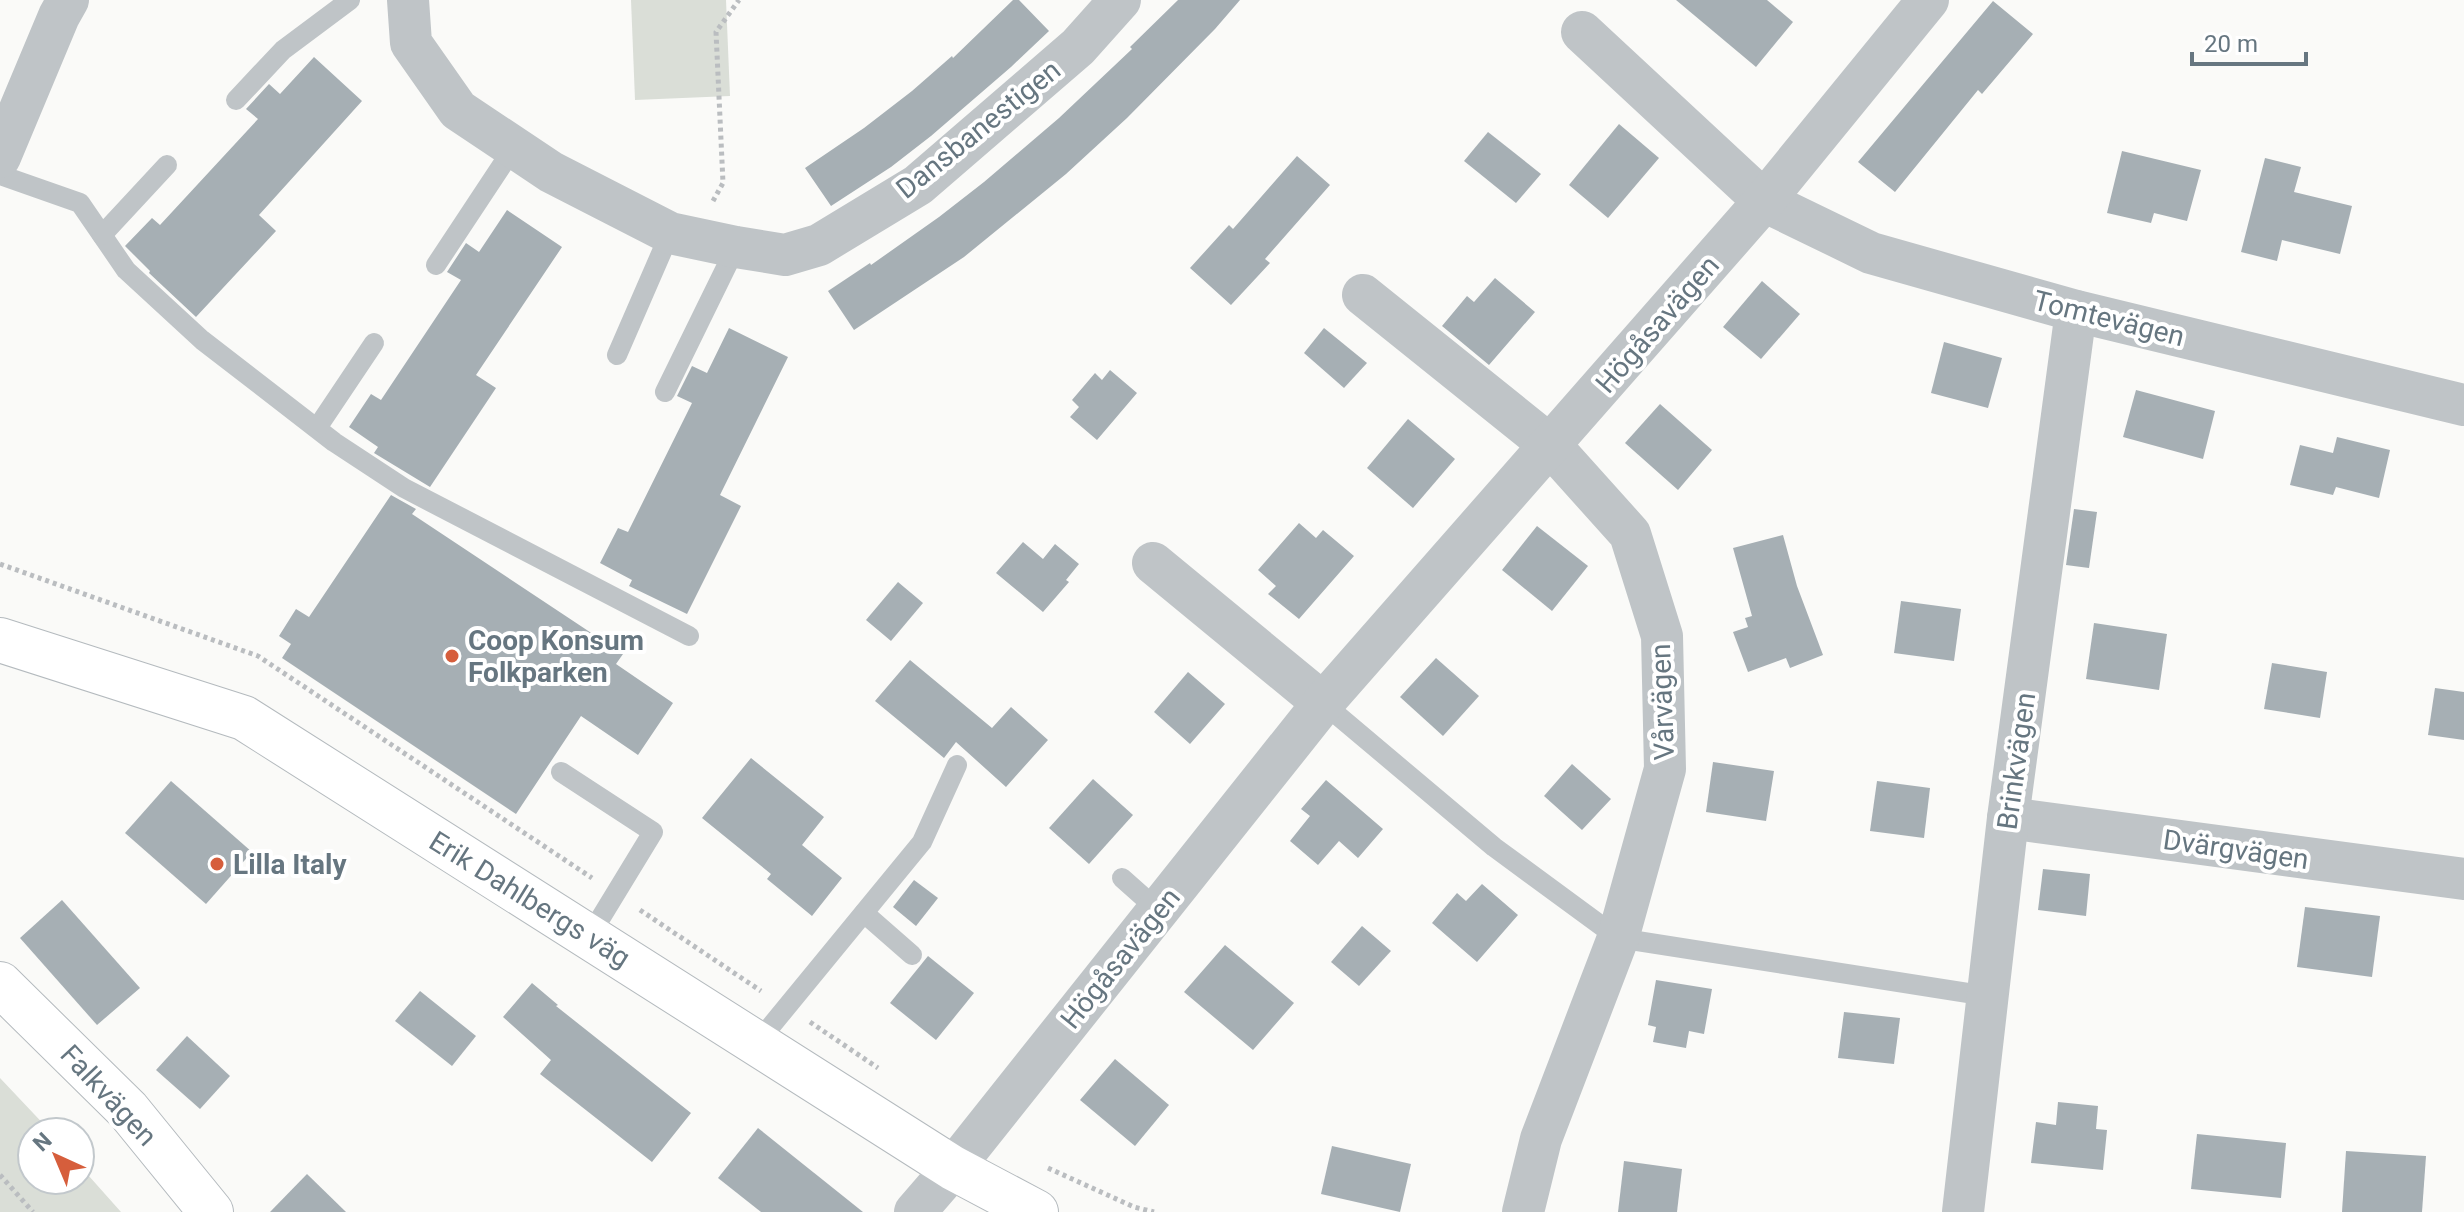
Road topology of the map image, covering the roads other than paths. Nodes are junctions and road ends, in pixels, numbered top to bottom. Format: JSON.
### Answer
{"nodes":[{"id":1,"x":68,"y":0,"type":"edge"},
{"id":2,"x":350,"y":0,"type":"edge"},
{"id":3,"x":408,"y":0,"type":"edge"},
{"id":4,"x":1120,"y":0,"type":"edge"},
{"id":5,"x":1928,"y":0,"type":"edge"},
{"id":6,"x":1582,"y":32,"type":"dead end"},
{"id":7,"x":236,"y":100,"type":"dead end"},
{"id":8,"x":514,"y":147,"type":"junction"},
{"id":9,"x":0,"y":157,"type":"edge"},
{"id":10,"x":167,"y":165,"type":"dead end"},
{"id":11,"x":0,"y":175,"type":"edge"},
{"id":12,"x":1764,"y":201,"type":"junction"},
{"id":13,"x":102,"y":235,"type":"junction"},
{"id":14,"x":682,"y":235,"type":"junction"},
{"id":15,"x":736,"y":247,"type":"junction"},
{"id":16,"x":436,"y":265,"type":"dead end"},
{"id":17,"x":1363,"y":295,"type":"dead end"},
{"id":18,"x":2076,"y":311,"type":"junction"},
{"id":19,"x":374,"y":343,"type":"dead end"},
{"id":20,"x":617,"y":355,"type":"dead end"},
{"id":21,"x":665,"y":392,"type":"dead end"},
{"id":22,"x":2464,"y":405,"type":"edge"},
{"id":23,"x":317,"y":428,"type":"junction"},
{"id":24,"x":1551,"y":446,"type":"junction"},
{"id":25,"x":1153,"y":563,"type":"dead end"},
{"id":26,"x":689,"y":636,"type":"dead end"},
{"id":27,"x":0,"y":640,"type":"edge"},
{"id":28,"x":1323,"y":703,"type":"junction"},
{"id":29,"x":957,"y":765,"type":"dead end"},
{"id":30,"x":561,"y":772,"type":"dead end"},
{"id":31,"x":2008,"y":818,"type":"junction"},
{"id":32,"x":1122,"y":878,"type":"dead end"},
{"id":33,"x":2464,"y":879,"type":"edge"},
{"id":34,"x":1158,"y":910,"type":"junction"},
{"id":35,"x":864,"y":913,"type":"junction"},
{"id":36,"x":589,"y":937,"type":"junction"},
{"id":37,"x":1618,"y":938,"type":"junction"},
{"id":38,"x":912,"y":955,"type":"dead end"},
{"id":39,"x":0,"y":984,"type":"edge"},
{"id":40,"x":1987,"y":996,"type":"junction"},
{"id":41,"x":757,"y":1043,"type":"junction"},
{"id":42,"x":953,"y":1168,"type":"junction"},
{"id":43,"x":211,"y":1212,"type":"edge"},
{"id":44,"x":915,"y":1212,"type":"edge"},
{"id":45,"x":1036,"y":1212,"type":"edge"},
{"id":46,"x":1523,"y":1212,"type":"edge"},
{"id":47,"x":1963,"y":1212,"type":"edge"}],
"edges":[{"from":1,"to":9,"type":"street"},
{"from":2,"to":7,"type":"lane"},
{"from":3,"to":8,"type":"street","name":"Dansbanestigen"},
{"from":4,"to":15,"type":"street","name":"Dansbanestigen"},
{"from":5,"to":12,"type":"street","name":"Högåsavägen"},
{"from":6,"to":12,"type":"street"},
{"from":8,"to":14,"type":"street","name":"Dansbanestigen"},
{"from":8,"to":16,"type":"lane"},
{"from":10,"to":13,"type":"lane"},
{"from":11,"to":13,"type":"lane"},
{"from":12,"to":18,"type":"street","name":"Tomtevägen"},
{"from":12,"to":24,"type":"street","name":"Högåsavägen"},
{"from":13,"to":23,"type":"lane"},
{"from":14,"to":15,"type":"street","name":"Dansbanestigen"},
{"from":14,"to":20,"type":"lane"},
{"from":15,"to":21,"type":"lane"},
{"from":17,"to":24,"type":"street"},
{"from":18,"to":22,"type":"street","name":"Tomtevägen"},
{"from":18,"to":31,"type":"street","name":"Brinkvägen"},
{"from":19,"to":23,"type":"lane"},
{"from":23,"to":26,"type":"lane"},
{"from":24,"to":28,"type":"street","name":"Högåsavägen"},
{"from":24,"to":37,"type":"street","name":"Vårvägen"},
{"from":25,"to":28,"type":"street"},
{"from":27,"to":36,"type":"street","name":"Erik Dahlbergs väg"},
{"from":28,"to":34,"type":"street","name":"Högåsavägen"},
{"from":28,"to":37,"type":"lane"},
{"from":29,"to":35,"type":"lane"},
{"from":30,"to":36,"type":"lane"},
{"from":31,"to":33,"type":"street","name":"Dvärgvägen"},
{"from":31,"to":40,"type":"street","name":"Brinkvägen"},
{"from":32,"to":34,"type":"lane"},
{"from":34,"to":42,"type":"street","name":"Högåsavägen"},
{"from":35,"to":38,"type":"lane"},
{"from":35,"to":41,"type":"lane"},
{"from":36,"to":41,"type":"street","name":"Erik Dahlbergs väg"},
{"from":37,"to":40,"type":"lane"},
{"from":37,"to":46,"type":"street","name":"Vårvägen"},
{"from":39,"to":43,"type":"street","name":"Falkvägen"},
{"from":40,"to":47,"type":"street","name":"Brinkvägen"},
{"from":41,"to":42,"type":"street","name":"Erik Dahlbergs väg"},
{"from":42,"to":44,"type":"street","name":"Högåsavägen"},
{"from":42,"to":45,"type":"street","name":"Erik Dahlbergs väg"}]}
